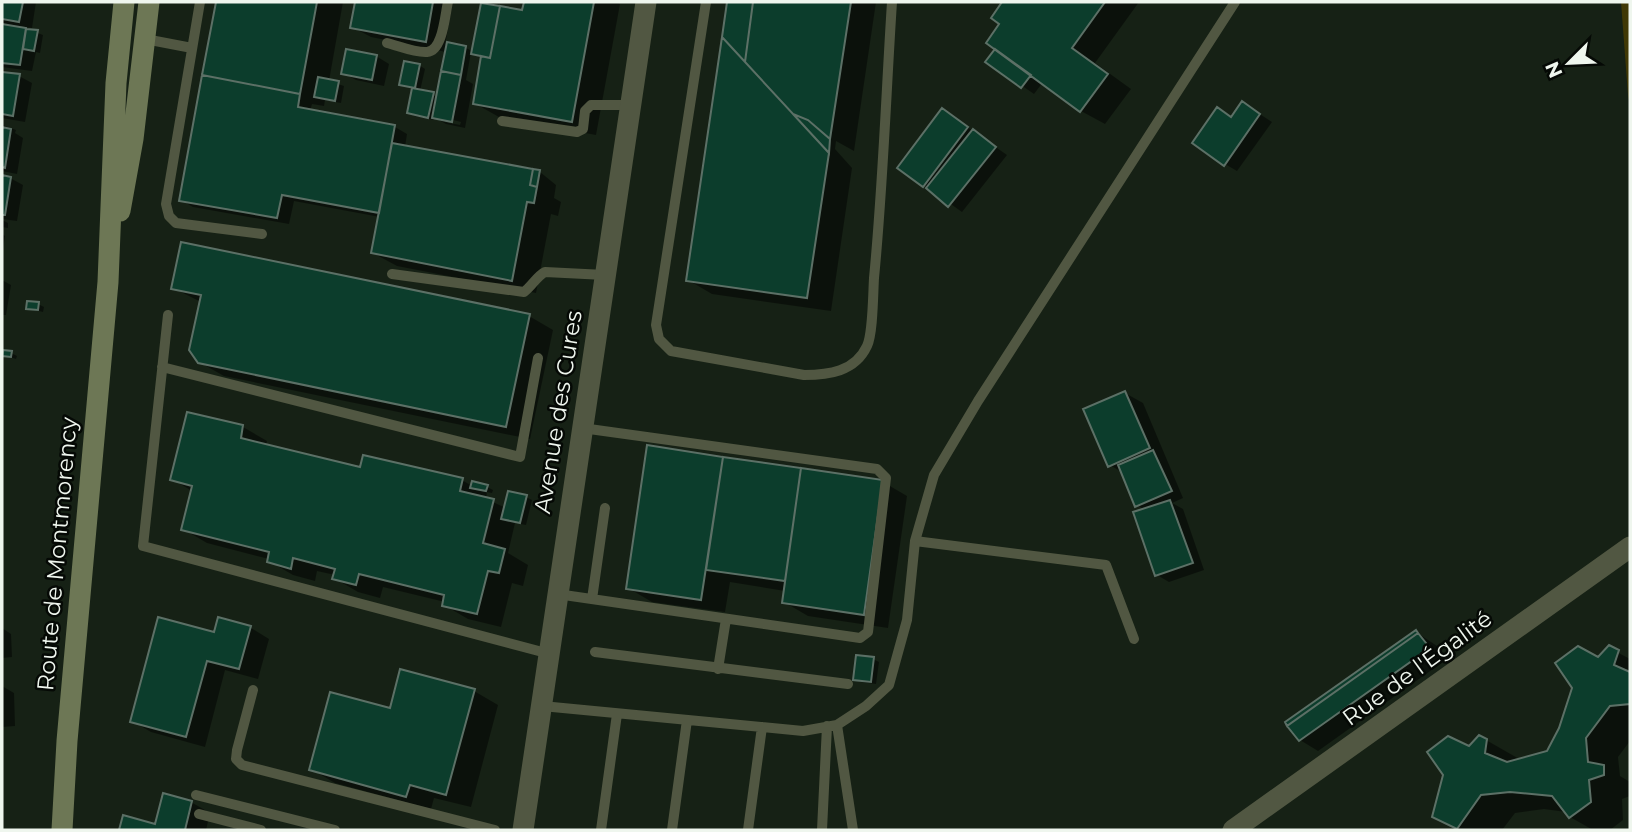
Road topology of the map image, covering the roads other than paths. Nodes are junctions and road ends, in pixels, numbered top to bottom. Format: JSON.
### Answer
{"nodes":[{"id":1,"x":124,"y":2,"type":"edge"},
{"id":2,"x":149,"y":2,"type":"edge"},
{"id":3,"x":200,"y":2,"type":"edge"},
{"id":4,"x":448,"y":2,"type":"edge"},
{"id":5,"x":646,"y":2,"type":"edge"},
{"id":6,"x":706,"y":2,"type":"edge"},
{"id":7,"x":892,"y":2,"type":"edge"},
{"id":8,"x":1235,"y":2,"type":"edge"},
{"id":9,"x":145,"y":39,"type":"junction"},
{"id":10,"x":387,"y":43,"type":"dead end"},
{"id":11,"x":192,"y":48,"type":"junction"},
{"id":12,"x":630,"y":105,"type":"junction"},
{"id":13,"x":502,"y":121,"type":"dead end"},
{"id":14,"x":262,"y":234,"type":"dead end"},
{"id":15,"x":392,"y":274,"type":"dead end"},
{"id":16,"x":605,"y":275,"type":"junction"},
{"id":17,"x":108,"y":282,"type":"junction"},
{"id":18,"x":168,"y":315,"type":"dead end"},
{"id":19,"x":538,"y":358,"type":"dead end"},
{"id":20,"x":162,"y":368,"type":"junction"},
{"id":21,"x":582,"y":428,"type":"junction"},
{"id":22,"x":605,"y":508,"type":"dead end"},
{"id":23,"x":915,"y":541,"type":"junction"},
{"id":24,"x":1630,"y":547,"type":"edge"},
{"id":25,"x":557,"y":594,"type":"junction"},
{"id":26,"x":592,"y":599,"type":"junction"},
{"id":27,"x":726,"y":619,"type":"junction"},
{"id":28,"x":1134,"y":639,"type":"dead end"},
{"id":29,"x":595,"y":652,"type":"dead end"},
{"id":30,"x":550,"y":654,"type":"junction"},
{"id":31,"x":718,"y":669,"type":"junction"},
{"id":32,"x":848,"y":684,"type":"dead end"},
{"id":33,"x":253,"y":690,"type":"dead end"},
{"id":34,"x":542,"y":706,"type":"junction"},
{"id":35,"x":617,"y":714,"type":"junction"},
{"id":36,"x":687,"y":720,"type":"junction"},
{"id":37,"x":832,"y":725,"type":"junction"},
{"id":38,"x":762,"y":727,"type":"junction"},
{"id":39,"x":196,"y":795,"type":"dead end"},
{"id":40,"x":199,"y":814,"type":"dead end"},
{"id":41,"x":62,"y":830,"type":"edge"},
{"id":42,"x":261,"y":830,"type":"edge"},
{"id":43,"x":335,"y":830,"type":"edge"},
{"id":44,"x":495,"y":830,"type":"edge"},
{"id":45,"x":523,"y":830,"type":"edge"},
{"id":46,"x":601,"y":830,"type":"edge"},
{"id":47,"x":673,"y":830,"type":"edge"},
{"id":48,"x":748,"y":830,"type":"edge"},
{"id":49,"x":822,"y":830,"type":"edge"},
{"id":50,"x":853,"y":830,"type":"edge"},
{"id":51,"x":1233,"y":830,"type":"edge"}],
"edges":[{"from":1,"to":17,"type":"main road","name":"Route de Montmorency"},
{"from":2,"to":9,"type":"main road","name":"Route de Montmorency"},
{"from":3,"to":11,"type":"lane"},
{"from":4,"to":10,"type":"lane"},
{"from":5,"to":12,"type":"street","name":"Avenue des Cures"},
{"from":6,"to":7,"type":"lane"},
{"from":8,"to":23,"type":"lane"},
{"from":9,"to":11,"type":"lane"},
{"from":9,"to":17,"type":"main road","name":"Route de Montmorency"},
{"from":11,"to":14,"type":"lane"},
{"from":12,"to":13,"type":"lane"},
{"from":12,"to":16,"type":"street","name":"Avenue des Cures"},
{"from":15,"to":16,"type":"lane"},
{"from":16,"to":21,"type":"street","name":"Avenue des Cures"},
{"from":17,"to":41,"type":"main road","name":"Route de Montmorency"},
{"from":18,"to":20,"type":"lane"},
{"from":19,"to":20,"type":"lane"},
{"from":20,"to":30,"type":"lane"},
{"from":21,"to":25,"type":"street","name":"Avenue des Cures"},
{"from":21,"to":27,"type":"lane"},
{"from":22,"to":26,"type":"lane"},
{"from":23,"to":28,"type":"lane"},
{"from":23,"to":37,"type":"lane"},
{"from":24,"to":51,"type":"street","name":"Rue de l'Égalité"},
{"from":25,"to":26,"type":"lane"},
{"from":25,"to":30,"type":"street","name":"Avenue des Cures"},
{"from":26,"to":27,"type":"lane"},
{"from":27,"to":31,"type":"lane"},
{"from":29,"to":31,"type":"lane"},
{"from":30,"to":34,"type":"street","name":"Avenue des Cures"},
{"from":31,"to":32,"type":"lane"},
{"from":33,"to":44,"type":"lane"},
{"from":34,"to":35,"type":"lane"},
{"from":34,"to":45,"type":"street","name":"Avenue des Cures"},
{"from":35,"to":36,"type":"lane"},
{"from":35,"to":46,"type":"lane"},
{"from":36,"to":38,"type":"lane"},
{"from":36,"to":47,"type":"lane"},
{"from":37,"to":38,"type":"lane"},
{"from":37,"to":49,"type":"lane"},
{"from":37,"to":50,"type":"lane"},
{"from":38,"to":48,"type":"lane"},
{"from":39,"to":43,"type":"lane"},
{"from":40,"to":42,"type":"lane"}]}
